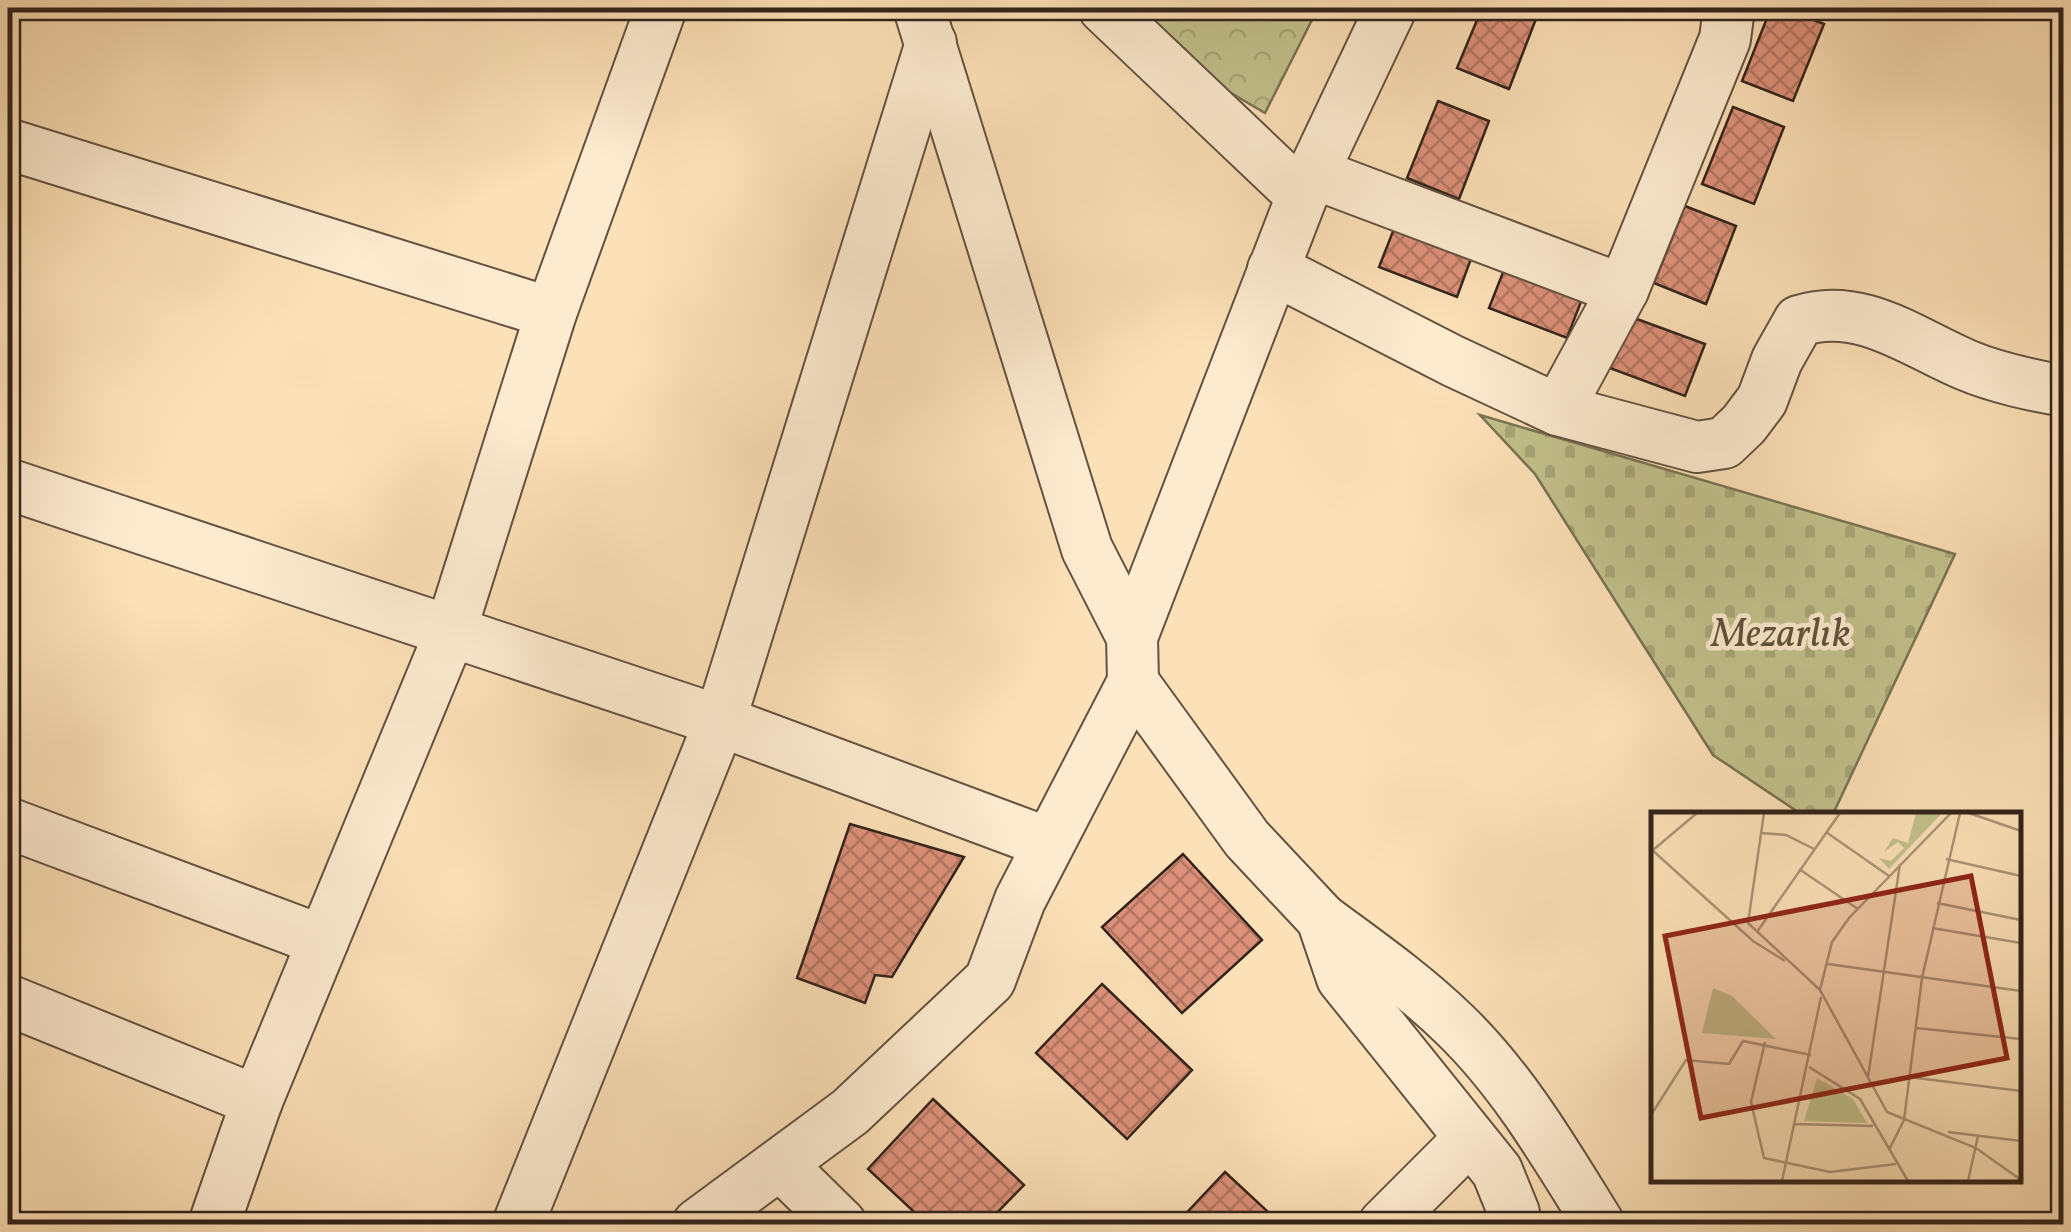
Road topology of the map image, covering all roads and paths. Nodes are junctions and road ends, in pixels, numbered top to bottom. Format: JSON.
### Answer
{"nodes":[{"id":1,"x":661,"y":8,"type":"edge"},
{"id":2,"x":1104,"y":8,"type":"edge"},
{"id":3,"x":1391,"y":8,"type":"edge"},
{"id":4,"x":1730,"y":8,"type":"edge"},
{"id":5,"x":925,"y":25,"type":"edge"},
{"id":6,"x":8,"y":144,"type":"edge"},
{"id":7,"x":1307,"y":185,"type":"junction"},
{"id":8,"x":1274,"y":269,"type":"junction"},
{"id":9,"x":1624,"y":290,"type":"junction"},
{"id":10,"x":552,"y":313,"type":"junction"},
{"id":11,"x":2064,"y":391,"type":"edge"},
{"id":12,"x":1558,"y":410,"type":"junction"},
{"id":13,"x":8,"y":484,"type":"edge"},
{"id":14,"x":450,"y":632,"type":"junction"},
{"id":15,"x":1132,"y":660,"type":"junction"},
{"id":16,"x":720,"y":721,"type":"junction"},
{"id":17,"x":8,"y":823,"type":"edge"},
{"id":18,"x":1048,"y":843,"type":"junction"},
{"id":19,"x":1322,"y":919,"type":"junction"},
{"id":20,"x":323,"y":941,"type":"junction"},
{"id":21,"x":8,"y":1000,"type":"edge"},
{"id":22,"x":257,"y":1102,"type":"junction"},
{"id":23,"x":1470,"y":1138,"type":"junction"},
{"id":24,"x":780,"y":1164,"type":"junction"},
{"id":25,"x":214,"y":1224,"type":"edge"},
{"id":26,"x":518,"y":1224,"type":"edge"},
{"id":27,"x":698,"y":1224,"type":"edge"},
{"id":28,"x":841,"y":1224,"type":"edge"},
{"id":29,"x":1384,"y":1224,"type":"edge"},
{"id":30,"x":1514,"y":1224,"type":"edge"},
{"id":31,"x":1599,"y":1224,"type":"edge"}],
"edges":[{"from":1,"to":10,"type":"street"},
{"from":2,"to":7,"type":"street"},
{"from":3,"to":7,"type":"street"},
{"from":4,"to":9,"type":"street"},
{"from":5,"to":15,"type":"street"},
{"from":5,"to":16,"type":"street"},
{"from":6,"to":10,"type":"street"},
{"from":7,"to":8,"type":"street"},
{"from":7,"to":9,"type":"street"},
{"from":8,"to":12,"type":"street"},
{"from":8,"to":15,"type":"street"},
{"from":9,"to":12,"type":"street"},
{"from":10,"to":14,"type":"street"},
{"from":11,"to":12,"type":"street"},
{"from":13,"to":14,"type":"street"},
{"from":14,"to":16,"type":"street"},
{"from":14,"to":20,"type":"street"},
{"from":15,"to":18,"type":"street"},
{"from":15,"to":19,"type":"street"},
{"from":16,"to":18,"type":"street"},
{"from":16,"to":26,"type":"street"},
{"from":17,"to":20,"type":"street"},
{"from":18,"to":24,"type":"street"},
{"from":19,"to":23,"type":"street"},
{"from":19,"to":31,"type":"street"},
{"from":20,"to":22,"type":"street"},
{"from":21,"to":22,"type":"street"},
{"from":22,"to":25,"type":"street"},
{"from":23,"to":29,"type":"street"},
{"from":23,"to":30,"type":"street"},
{"from":24,"to":27,"type":"street"},
{"from":24,"to":28,"type":"street"}]}
